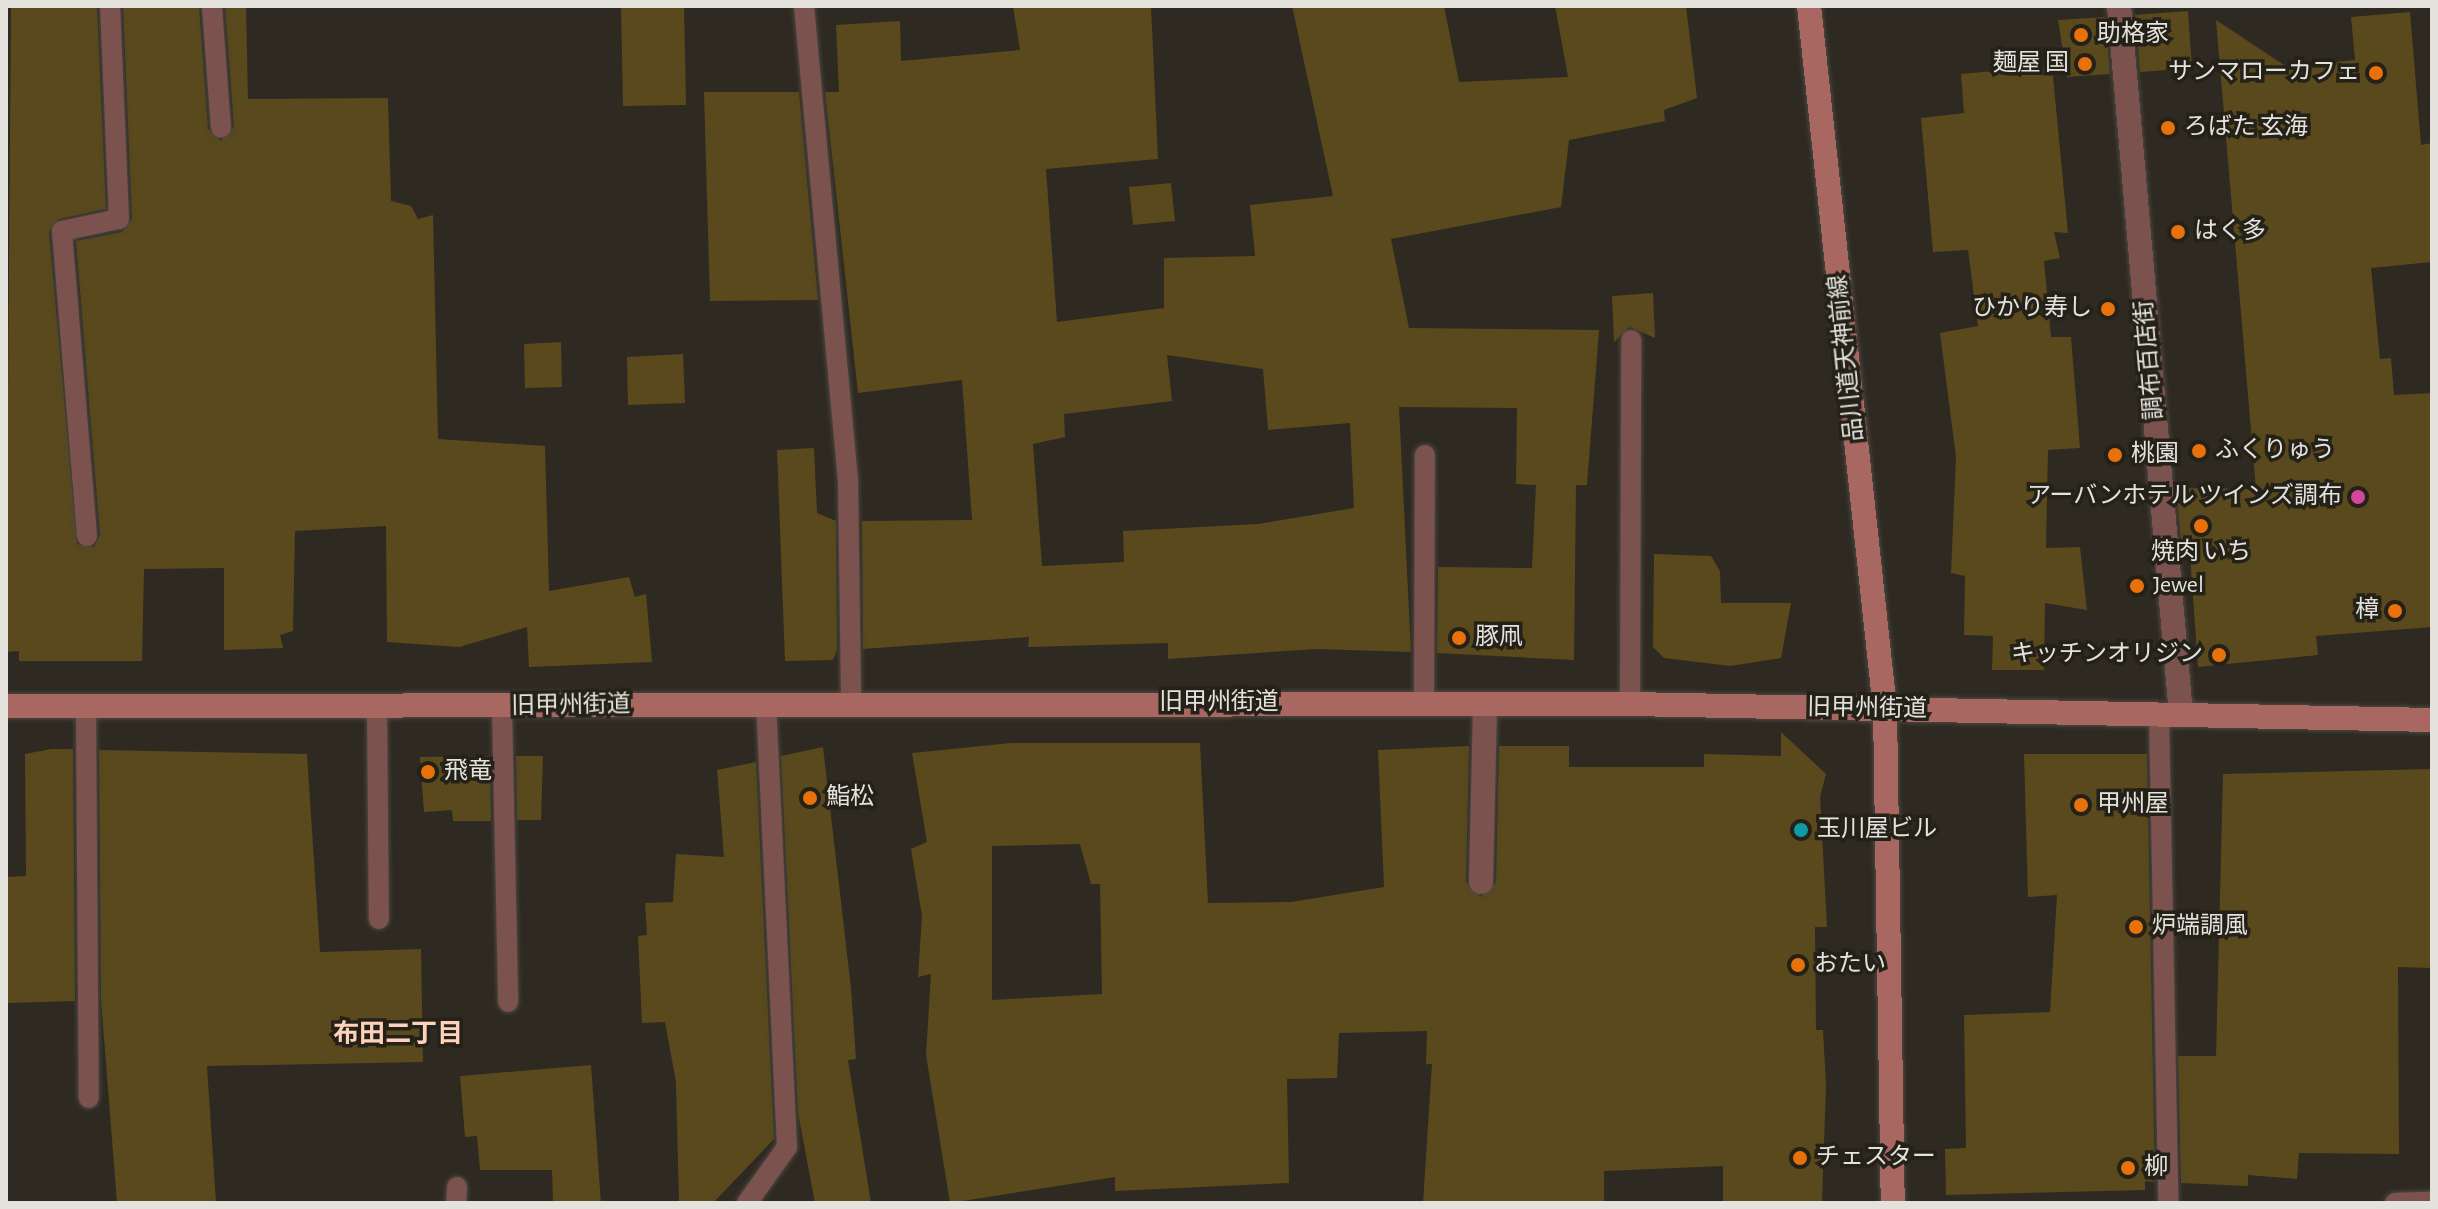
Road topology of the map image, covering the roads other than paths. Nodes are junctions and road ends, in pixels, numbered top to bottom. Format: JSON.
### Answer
{"nodes":[{"id":1,"x":110,"y":6,"type":"edge"},
{"id":2,"x":212,"y":6,"type":"edge"},
{"id":3,"x":804,"y":6,"type":"edge"},
{"id":4,"x":1809,"y":6,"type":"edge"},
{"id":5,"x":2119,"y":6,"type":"edge"},
{"id":6,"x":221,"y":128,"type":"dead end"},
{"id":7,"x":1631,"y":340,"type":"dead end"},
{"id":8,"x":1425,"y":455,"type":"dead end"},
{"id":9,"x":87,"y":536,"type":"dead end"},
{"id":10,"x":851,"y":703,"type":"junction"},
{"id":11,"x":1424,"y":703,"type":"junction"},
{"id":12,"x":766,"y":704,"type":"junction"},
{"id":13,"x":1485,"y":704,"type":"junction"},
{"id":14,"x":1630,"y":704,"type":"junction"},
{"id":15,"x":6,"y":706,"type":"edge"},
{"id":16,"x":86,"y":707,"type":"junction"},
{"id":17,"x":377,"y":707,"type":"junction"},
{"id":18,"x":502,"y":707,"type":"junction"},
{"id":19,"x":1885,"y":709,"type":"junction"},
{"id":20,"x":2170,"y":715,"type":"junction"},
{"id":21,"x":2432,"y":720,"type":"edge"},
{"id":22,"x":1481,"y":882,"type":"dead end"},
{"id":23,"x":379,"y":919,"type":"dead end"},
{"id":24,"x":508,"y":1002,"type":"dead end"},
{"id":25,"x":89,"y":1098,"type":"dead end"},
{"id":26,"x":2432,"y":1202,"type":"edge"},
{"id":27,"x":747,"y":1203,"type":"edge"},
{"id":28,"x":1893,"y":1203,"type":"edge"},
{"id":29,"x":2168,"y":1203,"type":"edge"},
{"id":30,"x":2395,"y":1203,"type":"edge"}],
"edges":[{"from":1,"to":9,"type":"lane"},
{"from":2,"to":6,"type":"lane"},
{"from":3,"to":10,"type":"lane"},
{"from":4,"to":19,"type":"main road","name":"品川道天神前線"},
{"from":5,"to":20,"type":"street","name":"調布百店街"},
{"from":7,"to":14,"type":"lane"},
{"from":8,"to":11,"type":"lane"},
{"from":10,"to":11,"type":"main road","name":"旧甲州街道"},
{"from":10,"to":12,"type":"main road","name":"旧甲州街道"},
{"from":11,"to":13,"type":"main road","name":"旧甲州街道"},
{"from":12,"to":18,"type":"main road","name":"旧甲州街道"},
{"from":12,"to":27,"type":"lane"},
{"from":13,"to":14,"type":"main road","name":"旧甲州街道"},
{"from":13,"to":22,"type":"street"},
{"from":14,"to":19,"type":"main road","name":"旧甲州街道"},
{"from":15,"to":16,"type":"main road","name":"旧甲州街道"},
{"from":16,"to":17,"type":"main road","name":"旧甲州街道"},
{"from":16,"to":25,"type":"lane"},
{"from":17,"to":18,"type":"main road","name":"旧甲州街道"},
{"from":17,"to":23,"type":"lane"},
{"from":18,"to":24,"type":"lane"},
{"from":19,"to":20,"type":"main road","name":"旧甲州街道"},
{"from":19,"to":28,"type":"main road","name":"品川道天神前線"},
{"from":20,"to":21,"type":"main road","name":"旧甲州街道"},
{"from":20,"to":29,"type":"lane"},
{"from":26,"to":30,"type":"lane"}]}
